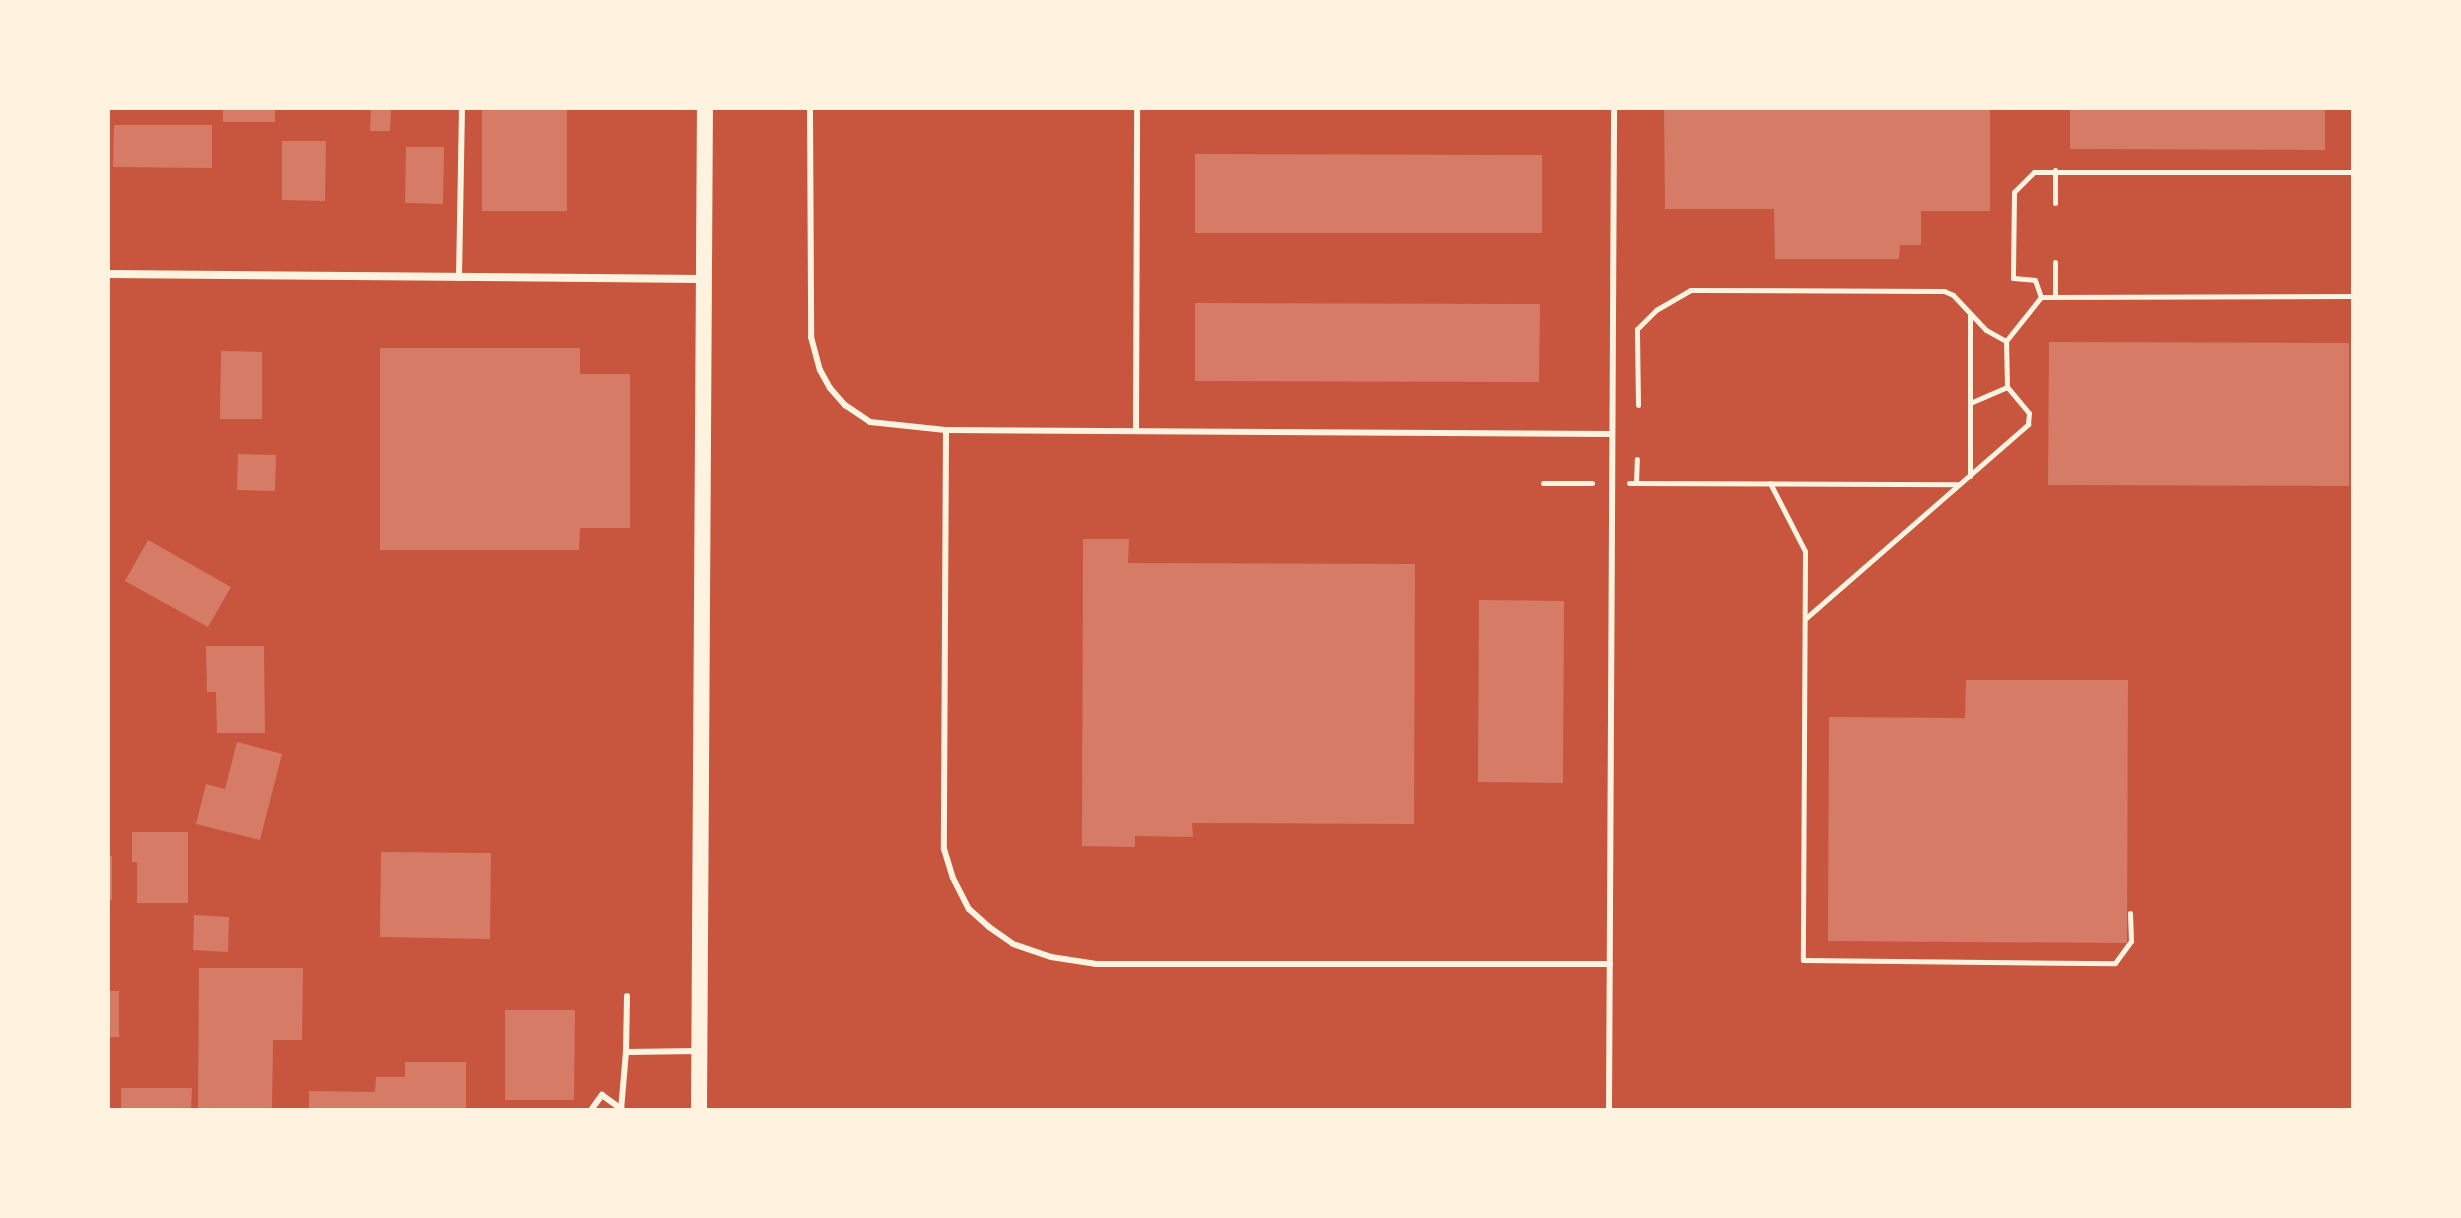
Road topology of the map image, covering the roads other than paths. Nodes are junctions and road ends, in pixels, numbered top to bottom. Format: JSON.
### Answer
{"nodes":[{"id":1,"x":462,"y":108,"type":"edge"},
{"id":2,"x":705,"y":108,"type":"edge"},
{"id":3,"x":810,"y":108,"type":"edge"},
{"id":4,"x":1137,"y":108,"type":"edge"},
{"id":5,"x":1614,"y":108,"type":"edge"},
{"id":6,"x":108,"y":274,"type":"edge"},
{"id":7,"x":459,"y":278,"type":"junction"},
{"id":8,"x":704,"y":279,"type":"junction"},
{"id":9,"x":946,"y":430,"type":"junction"},
{"id":10,"x":1136,"y":431,"type":"junction"},
{"id":11,"x":1611,"y":434,"type":"junction"},
{"id":12,"x":1610,"y":964,"type":"junction"},
{"id":13,"x":627,"y":996,"type":"dead end"},
{"id":14,"x":699,"y":1051,"type":"junction"},
{"id":15,"x":626,"y":1052,"type":"junction"},
{"id":16,"x":591,"y":1110,"type":"edge"},
{"id":17,"x":622,"y":1110,"type":"edge"},
{"id":18,"x":699,"y":1110,"type":"edge"},
{"id":19,"x":1609,"y":1110,"type":"edge"}],
"edges":[{"from":1,"to":7,"type":"lane"},
{"from":2,"to":8,"type":"main road"},
{"from":3,"to":9,"type":"lane"},
{"from":4,"to":10,"type":"lane"},
{"from":5,"to":11,"type":"lane"},
{"from":6,"to":7,"type":"street"},
{"from":7,"to":8,"type":"street"},
{"from":8,"to":14,"type":"main road"},
{"from":9,"to":10,"type":"lane"},
{"from":9,"to":12,"type":"lane"},
{"from":10,"to":11,"type":"lane"},
{"from":11,"to":12,"type":"lane"},
{"from":12,"to":19,"type":"lane"},
{"from":13,"to":15,"type":"lane"},
{"from":14,"to":15,"type":"lane"},
{"from":14,"to":18,"type":"main road"},
{"from":15,"to":17,"type":"lane"},
{"from":16,"to":17,"type":"lane"}]}
